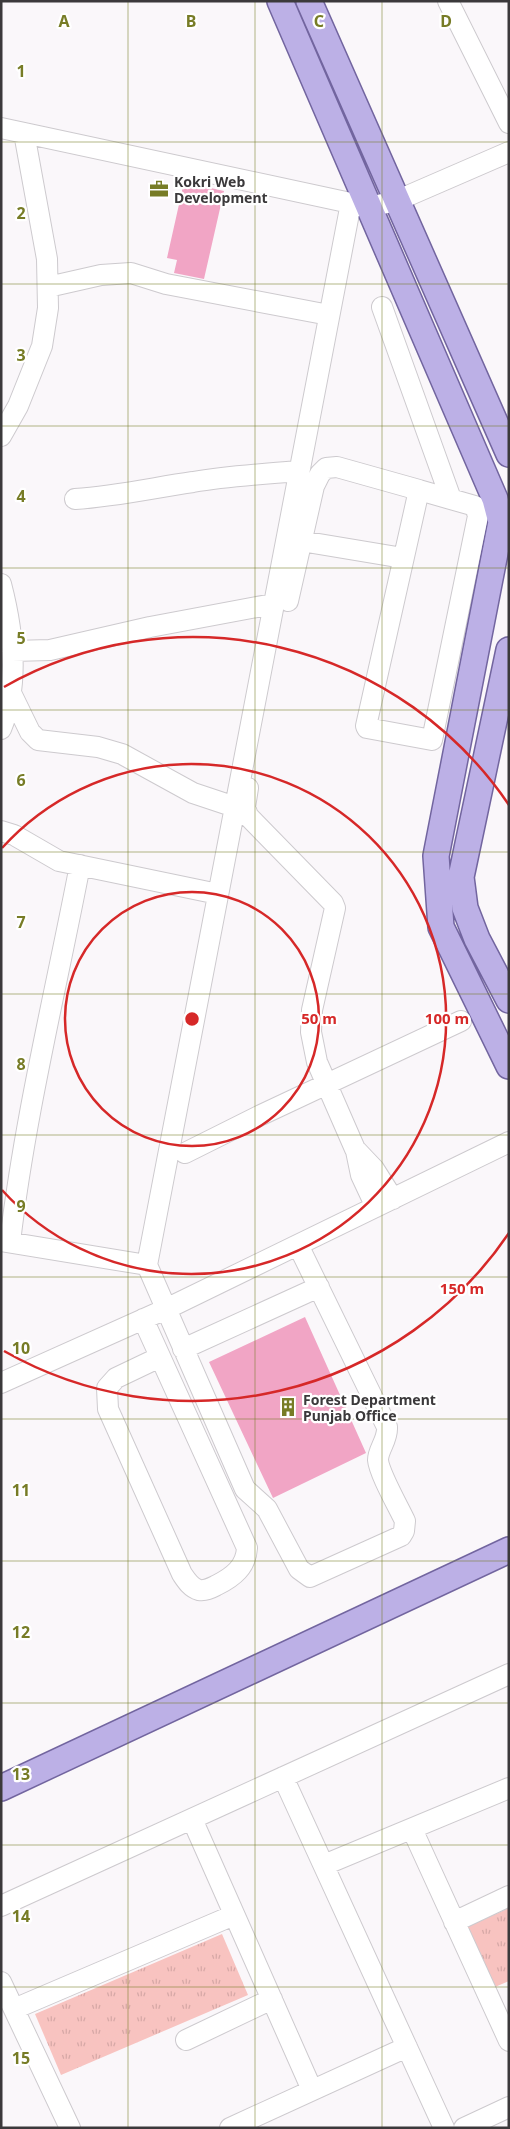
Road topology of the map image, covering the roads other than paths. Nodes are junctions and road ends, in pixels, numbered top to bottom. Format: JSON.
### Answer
{"nodes":[{"id":1,"x":280,"y":1,"type":"edge"},
{"id":2,"x":309,"y":1,"type":"edge"},
{"id":3,"x":448,"y":1,"type":"edge"},
{"id":4,"x":509,"y":123,"type":"edge"},
{"id":5,"x":1,"y":128,"type":"edge"},
{"id":6,"x":24,"y":133,"type":"junction"},
{"id":7,"x":509,"y":152,"type":"edge"},
{"id":8,"x":396,"y":201,"type":"junction"},
{"id":9,"x":360,"y":205,"type":"junction"},
{"id":10,"x":48,"y":287,"type":"junction"},
{"id":11,"x":382,"y":307,"type":"dead end"},
{"id":12,"x":329,"y":315,"type":"junction"},
{"id":13,"x":1,"y":436,"type":"edge"},
{"id":14,"x":509,"y":454,"type":"edge"},
{"id":15,"x":299,"y":471,"type":"junction"},
{"id":16,"x":420,"y":490,"type":"junction"},
{"id":17,"x":75,"y":499,"type":"dead end"},
{"id":18,"x":451,"y":499,"type":"junction"},
{"id":19,"x":301,"y":541,"type":"junction"},
{"id":20,"x":403,"y":558,"type":"junction"},
{"id":21,"x":1,"y":584,"type":"edge"},
{"id":22,"x":274,"y":604,"type":"junction"},
{"id":23,"x":509,"y":650,"type":"edge"},
{"id":24,"x":12,"y":651,"type":"junction"},
{"id":25,"x":11,"y":693,"type":"junction"},
{"id":26,"x":1,"y":729,"type":"edge"},
{"id":27,"x":235,"y":807,"type":"junction"},
{"id":28,"x":1,"y":831,"type":"edge"},
{"id":29,"x":80,"y":865,"type":"junction"},
{"id":30,"x":218,"y":894,"type":"junction"},
{"id":31,"x":509,"y":1000,"type":"edge"},
{"id":32,"x":461,"y":1021,"type":"dead end"},
{"id":33,"x":509,"y":1066,"type":"edge"},
{"id":34,"x":326,"y":1086,"type":"junction"},
{"id":35,"x":509,"y":1142,"type":"edge"},
{"id":36,"x":185,"y":1153,"type":"dead end"},
{"id":37,"x":384,"y":1203,"type":"junction"},
{"id":38,"x":5,"y":1241,"type":"edge"},
{"id":39,"x":298,"y":1244,"type":"junction"},
{"id":40,"x":147,"y":1265,"type":"junction"},
{"id":41,"x":319,"y":1287,"type":"junction"},
{"id":42,"x":166,"y":1309,"type":"junction"},
{"id":43,"x":143,"y":1319,"type":"junction"},
{"id":44,"x":184,"y":1349,"type":"junction"},
{"id":45,"x":160,"y":1357,"type":"junction"},
{"id":46,"x":1,"y":1383,"type":"edge"},
{"id":47,"x":509,"y":1550,"type":"edge"},
{"id":48,"x":509,"y":1674,"type":"edge"},
{"id":49,"x":283,"y":1777,"type":"junction"},
{"id":50,"x":1,"y":1788,"type":"edge"},
{"id":51,"x":509,"y":1788,"type":"edge"},
{"id":52,"x":192,"y":1819,"type":"junction"},
{"id":53,"x":412,"y":1830,"type":"junction"},
{"id":54,"x":324,"y":1866,"type":"junction"},
{"id":55,"x":509,"y":1896,"type":"edge"},
{"id":56,"x":1,"y":1906,"type":"edge"},
{"id":57,"x":234,"y":1915,"type":"junction"},
{"id":58,"x":454,"y":1922,"type":"junction"},
{"id":59,"x":1,"y":1982,"type":"edge"},
{"id":60,"x":272,"y":1999,"type":"junction"},
{"id":61,"x":501,"y":2005,"type":"edge"},
{"id":62,"x":14,"y":2009,"type":"junction"},
{"id":63,"x":186,"y":2040,"type":"dead end"},
{"id":64,"x":509,"y":2041,"type":"edge"},
{"id":65,"x":407,"y":2047,"type":"junction"},
{"id":66,"x":312,"y":2090,"type":"junction"},
{"id":67,"x":509,"y":2107,"type":"edge"},
{"id":68,"x":70,"y":2128,"type":"edge"},
{"id":69,"x":230,"y":2128,"type":"edge"},
{"id":70,"x":444,"y":2128,"type":"edge"},
{"id":71,"x":464,"y":2128,"type":"edge"}],
"edges":[{"from":1,"to":9,"type":"main road"},
{"from":2,"to":8,"type":"main road"},
{"from":3,"to":4,"type":"street"},
{"from":5,"to":6,"type":"street"},
{"from":6,"to":9,"type":"street"},
{"from":6,"to":10,"type":"street"},
{"from":7,"to":8,"type":"street"},
{"from":8,"to":9,"type":"street"},
{"from":8,"to":14,"type":"main road"},
{"from":9,"to":12,"type":"street"},
{"from":9,"to":33,"type":"main road"},
{"from":10,"to":12,"type":"street"},
{"from":10,"to":13,"type":"street"},
{"from":11,"to":18,"type":"street"},
{"from":12,"to":15,"type":"street"},
{"from":15,"to":17,"type":"street"},
{"from":15,"to":22,"type":"street"},
{"from":16,"to":18,"type":"street"},
{"from":16,"to":19,"type":"street"},
{"from":16,"to":20,"type":"street"},
{"from":18,"to":20,"type":"street"},
{"from":19,"to":20,"type":"street"},
{"from":19,"to":34,"type":"street"},
{"from":21,"to":24,"type":"street"},
{"from":22,"to":24,"type":"street"},
{"from":22,"to":27,"type":"street"},
{"from":23,"to":31,"type":"main road"},
{"from":24,"to":25,"type":"street"},
{"from":25,"to":26,"type":"street"},
{"from":25,"to":27,"type":"street"},
{"from":27,"to":30,"type":"street"},
{"from":28,"to":29,"type":"street"},
{"from":29,"to":30,"type":"street"},
{"from":29,"to":38,"type":"street"},
{"from":30,"to":40,"type":"street"},
{"from":32,"to":34,"type":"street"},
{"from":34,"to":36,"type":"street"},
{"from":34,"to":37,"type":"street"},
{"from":35,"to":37,"type":"street"},
{"from":37,"to":39,"type":"street"},
{"from":38,"to":40,"type":"street"},
{"from":39,"to":41,"type":"street"},
{"from":39,"to":42,"type":"street"},
{"from":40,"to":42,"type":"street"},
{"from":41,"to":44,"type":"street"},
{"from":41,"to":44,"type":"street"},
{"from":42,"to":43,"type":"street"},
{"from":42,"to":44,"type":"street"},
{"from":43,"to":45,"type":"street"},
{"from":43,"to":46,"type":"street"},
{"from":45,"to":45,"type":"street"},
{"from":47,"to":50,"type":"main road"},
{"from":48,"to":49,"type":"street"},
{"from":49,"to":52,"type":"street"},
{"from":49,"to":54,"type":"street"},
{"from":51,"to":53,"type":"street"},
{"from":52,"to":56,"type":"street"},
{"from":52,"to":57,"type":"street"},
{"from":53,"to":54,"type":"street"},
{"from":53,"to":58,"type":"street"},
{"from":54,"to":65,"type":"street"},
{"from":55,"to":58,"type":"street"},
{"from":57,"to":60,"type":"street"},
{"from":57,"to":62,"type":"street"},
{"from":58,"to":61,"type":"street"},
{"from":59,"to":62,"type":"street"},
{"from":60,"to":63,"type":"street"},
{"from":60,"to":66,"type":"street"},
{"from":61,"to":64,"type":"street"},
{"from":62,"to":68,"type":"street"},
{"from":65,"to":66,"type":"street"},
{"from":65,"to":70,"type":"street"},
{"from":66,"to":69,"type":"street"},
{"from":67,"to":71,"type":"street"}]}
